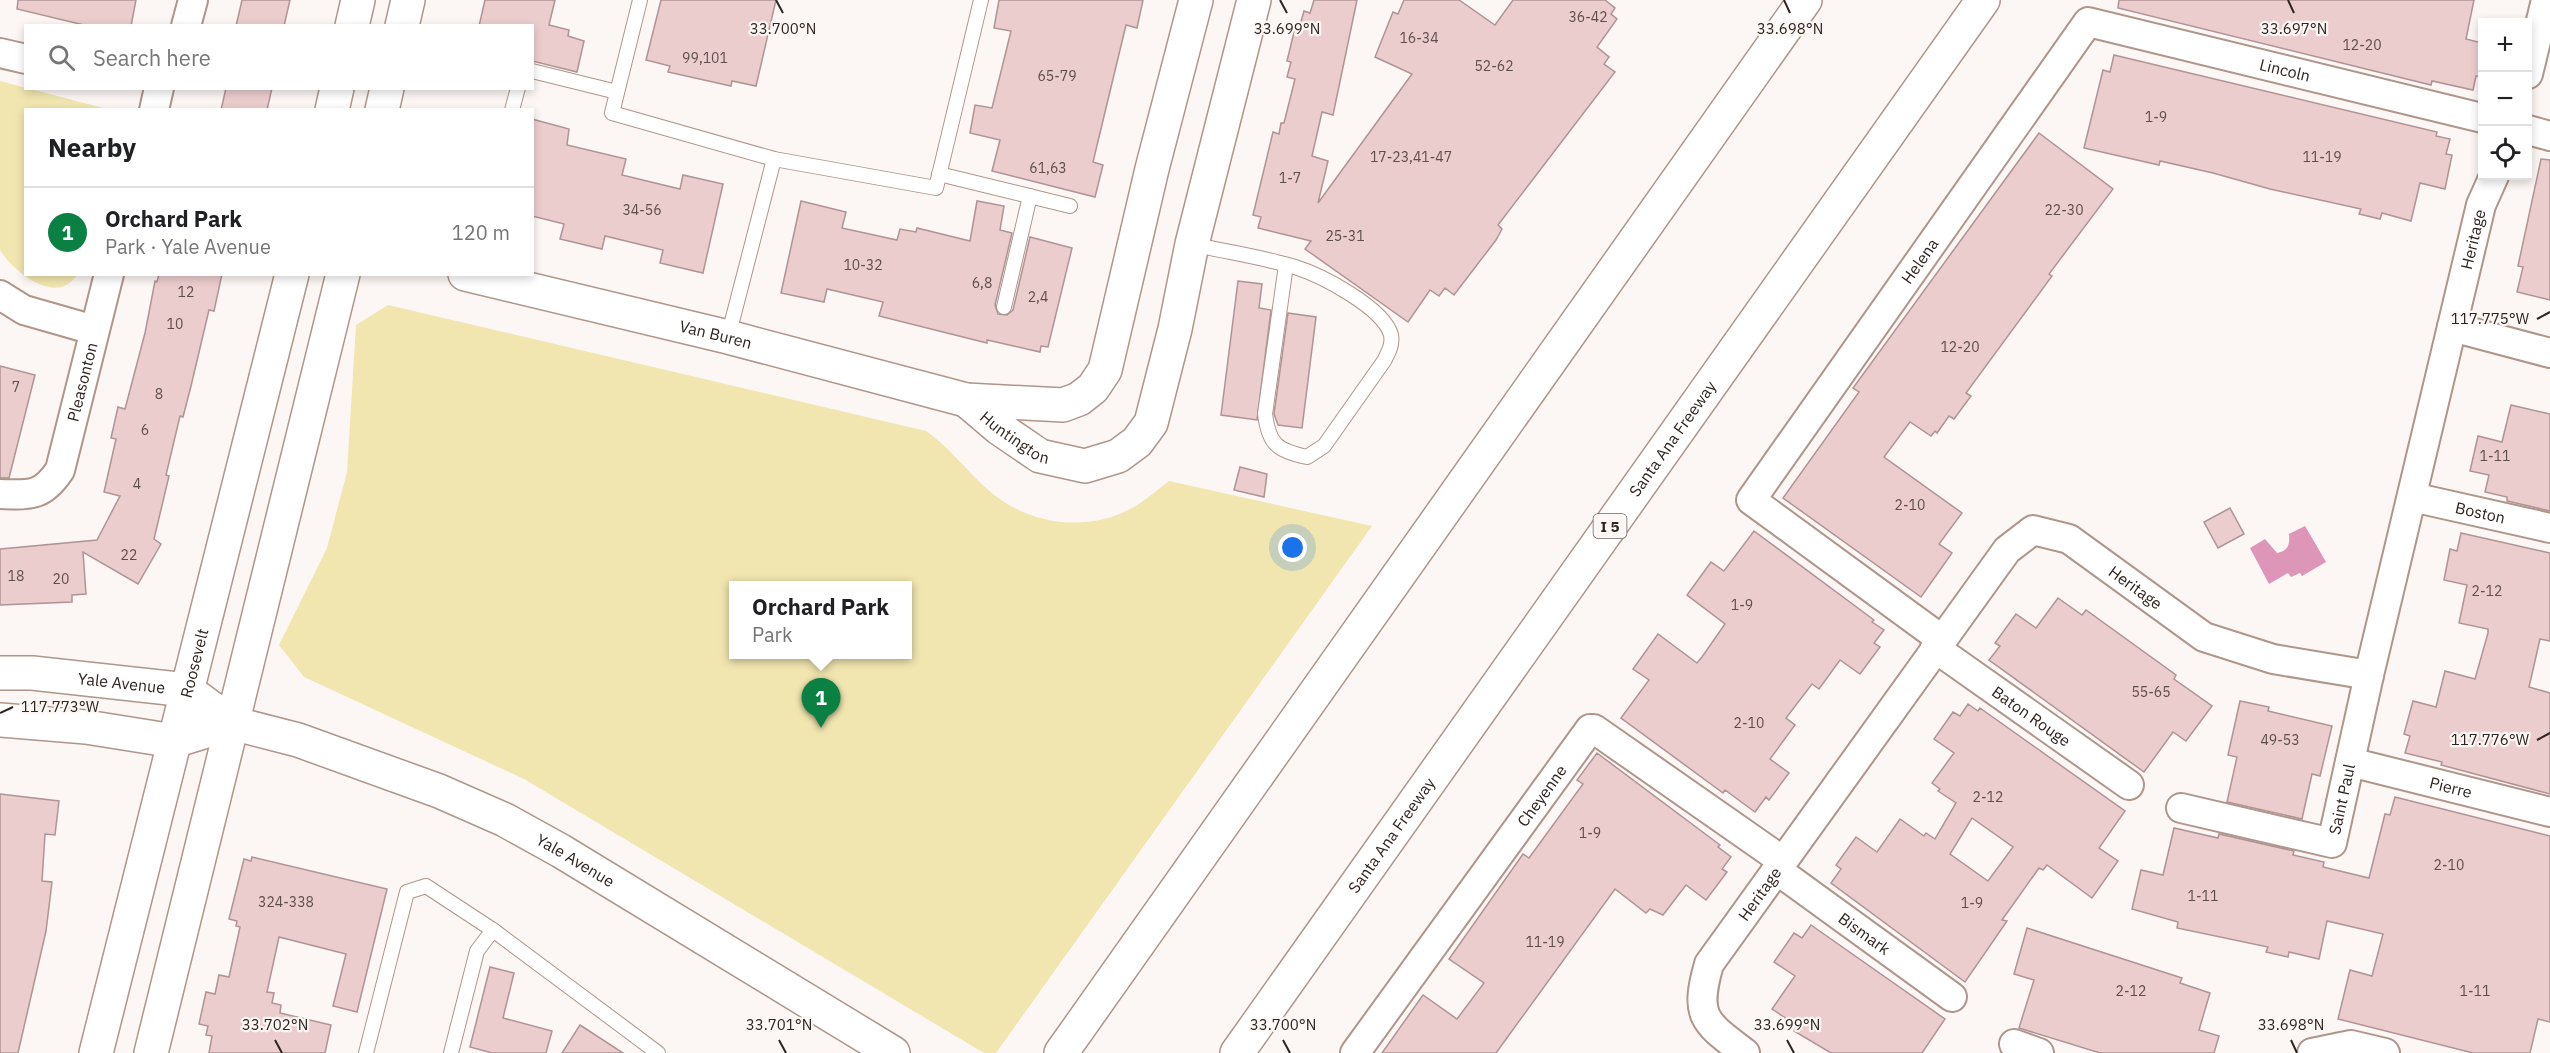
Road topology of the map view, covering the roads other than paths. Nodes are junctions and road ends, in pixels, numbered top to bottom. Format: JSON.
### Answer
{"nodes":[{"id":1,"x":192,"y":0,"type":"edge"},
{"id":2,"x":358,"y":0,"type":"edge"},
{"id":3,"x":408,"y":0,"type":"edge"},
{"id":4,"x":640,"y":0,"type":"edge"},
{"id":5,"x":981,"y":0,"type":"edge"},
{"id":6,"x":1196,"y":0,"type":"edge"},
{"id":7,"x":1254,"y":0,"type":"edge"},
{"id":8,"x":1805,"y":0,"type":"edge"},
{"id":9,"x":1983,"y":0,"type":"edge"},
{"id":10,"x":2546,"y":0,"type":"edge"},
{"id":11,"x":2088,"y":22,"type":"joint"},
{"id":12,"x":186,"y":24,"type":"edge"},
{"id":13,"x":352,"y":24,"type":"edge"},
{"id":14,"x":402,"y":24,"type":"edge"},
{"id":15,"x":0,"y":53,"type":"edge"},
{"id":16,"x":24,"y":59,"type":"edge"},
{"id":17,"x":534,"y":71,"type":"edge"},
{"id":18,"x":2528,"y":72,"type":"edge"},
{"id":19,"x":337,"y":90,"type":"edge"},
{"id":20,"x":387,"y":90,"type":"edge"},
{"id":21,"x":517,"y":90,"type":"edge"},
{"id":22,"x":617,"y":92,"type":"junction"},
{"id":23,"x":332,"y":108,"type":"edge"},
{"id":24,"x":382,"y":108,"type":"edge"},
{"id":25,"x":513,"y":108,"type":"edge"},
{"id":26,"x":2478,"y":117,"type":"edge"},
{"id":27,"x":2532,"y":131,"type":"edge"},
{"id":28,"x":2550,"y":136,"type":"edge"},
{"id":29,"x":774,"y":159,"type":"junction"},
{"id":30,"x":939,"y":174,"type":"junction"},
{"id":31,"x":2492,"y":180,"type":"edge"},
{"id":32,"x":1030,"y":196,"type":"junction"},
{"id":33,"x":1070,"y":206,"type":"dead end"},
{"id":34,"x":1192,"y":244,"type":"junction"},
{"id":35,"x":1286,"y":265,"type":"junction"},
{"id":36,"x":108,"y":276,"type":"edge"},
{"id":37,"x":291,"y":276,"type":"edge"},
{"id":38,"x":343,"y":276,"type":"edge"},
{"id":39,"x":473,"y":276,"type":"edge"},
{"id":40,"x":0,"y":295,"type":"edge"},
{"id":41,"x":1004,"y":307,"type":"dead end"},
{"id":42,"x":2452,"y":327,"type":"junction"},
{"id":43,"x":94,"y":330,"type":"junction"},
{"id":44,"x":728,"y":337,"type":"junction"},
{"id":45,"x":2550,"y":353,"type":"edge"},
{"id":46,"x":966,"y":400,"type":"junction"},
{"id":47,"x":0,"y":494,"type":"edge"},
{"id":48,"x":2412,"y":497,"type":"junction"},
{"id":49,"x":1751,"y":500,"type":"joint"},
{"id":50,"x":2550,"y":528,"type":"edge"},
{"id":51,"x":1938,"y":643,"type":"junction"},
{"id":52,"x":0,"y":673,"type":"edge"},
{"id":53,"x":2370,"y":675,"type":"junction"},
{"id":54,"x":187,"y":690,"type":"junction"},
{"id":55,"x":0,"y":720,"type":"edge"},
{"id":56,"x":232,"y":723,"type":"junction"},
{"id":57,"x":174,"y":741,"type":"junction"},
{"id":58,"x":2350,"y":762,"type":"junction"},
{"id":59,"x":2129,"y":785,"type":"dead end"},
{"id":60,"x":2181,"y":808,"type":"dead end"},
{"id":61,"x":2550,"y":812,"type":"edge"},
{"id":62,"x":1780,"y":865,"type":"junction"},
{"id":63,"x":493,"y":930,"type":"junction"},
{"id":64,"x":1952,"y":997,"type":"dead end"},
{"id":65,"x":96,"y":1053,"type":"edge"},
{"id":66,"x":151,"y":1053,"type":"edge"},
{"id":67,"x":366,"y":1053,"type":"edge"},
{"id":68,"x":451,"y":1053,"type":"edge"},
{"id":69,"x":658,"y":1053,"type":"edge"},
{"id":70,"x":893,"y":1053,"type":"edge"},
{"id":71,"x":1061,"y":1053,"type":"edge"},
{"id":72,"x":1237,"y":1053,"type":"edge"},
{"id":73,"x":1355,"y":1053,"type":"edge"},
{"id":74,"x":1745,"y":1053,"type":"edge"},
{"id":75,"x":2312,"y":1053,"type":"edge"},
{"id":76,"x":2385,"y":1053,"type":"edge"}],
"edges":[{"from":1,"to":12,"type":"street"},
{"from":2,"to":13,"type":"main road"},
{"from":3,"to":14,"type":"main road"},
{"from":4,"to":22,"type":"lane"},
{"from":5,"to":30,"type":"lane"},
{"from":6,"to":46,"type":"main road","name":"Huntington"},
{"from":7,"to":34,"type":"main road","name":"Huntington"},
{"from":8,"to":71,"type":"main road"},
{"from":9,"to":72,"type":"main road","name":"Santa Ana Freeway","number":"I 5"},
{"from":10,"to":18,"type":"street"},
{"from":11,"to":26,"type":"street","name":"Lincoln"},
{"from":11,"to":49,"type":"street","name":"Helena"},
{"from":15,"to":16,"type":"street"},
{"from":17,"to":22,"type":"lane"},
{"from":19,"to":23,"type":"main road"},
{"from":20,"to":24,"type":"main road"},
{"from":21,"to":25,"type":"lane"},
{"from":22,"to":29,"type":"lane"},
{"from":27,"to":28,"type":"street"},
{"from":29,"to":30,"type":"lane"},
{"from":29,"to":44,"type":"lane"},
{"from":30,"to":32,"type":"lane"},
{"from":31,"to":42,"type":"street","name":"Heritage"},
{"from":32,"to":33,"type":"lane"},
{"from":32,"to":41,"type":"lane"},
{"from":34,"to":35,"type":"lane"},
{"from":34,"to":46,"type":"main road","name":"Huntington"},
{"from":35,"to":35,"type":"lane"},
{"from":36,"to":43,"type":"street","name":"Pleasonton"},
{"from":37,"to":54,"type":"main road","name":"Roosevelt"},
{"from":38,"to":56,"type":"main road"},
{"from":39,"to":44,"type":"main road","name":"Van Buren"},
{"from":40,"to":43,"type":"street"},
{"from":42,"to":45,"type":"street"},
{"from":42,"to":48,"type":"street","name":"Heritage"},
{"from":43,"to":47,"type":"street","name":"Pleasonton"},
{"from":44,"to":46,"type":"main road","name":"Van Buren"},
{"from":48,"to":50,"type":"street","name":"Boston"},
{"from":48,"to":53,"type":"street","name":"Heritage"},
{"from":49,"to":51,"type":"street","name":"Baton Rouge"},
{"from":51,"to":53,"type":"street","name":"Heritage"},
{"from":51,"to":59,"type":"street","name":"Baton Rouge"},
{"from":51,"to":62,"type":"street","name":"Heritage"},
{"from":52,"to":54,"type":"main road","name":"Yale Avenue"},
{"from":53,"to":58,"type":"street","name":"Saint Paul"},
{"from":54,"to":56,"type":"main road","name":"Yale Avenue"},
{"from":54,"to":57,"type":"main road","name":"Roosevelt"},
{"from":55,"to":57,"type":"main road"},
{"from":56,"to":57,"type":"main road"},
{"from":56,"to":66,"type":"main road"},
{"from":56,"to":70,"type":"main road","name":"Yale Avenue"},
{"from":57,"to":65,"type":"main road","name":"Roosevelt"},
{"from":58,"to":60,"type":"street","name":"Saint Paul"},
{"from":58,"to":61,"type":"street","name":"Pierre"},
{"from":62,"to":64,"type":"street","name":"Bismark"},
{"from":62,"to":73,"type":"street","name":"Cheyenne"},
{"from":62,"to":74,"type":"street","name":"Heritage"},
{"from":63,"to":67,"type":"lane"},
{"from":63,"to":68,"type":"lane"},
{"from":63,"to":69,"type":"lane"},
{"from":75,"to":76,"type":"street"}]}
